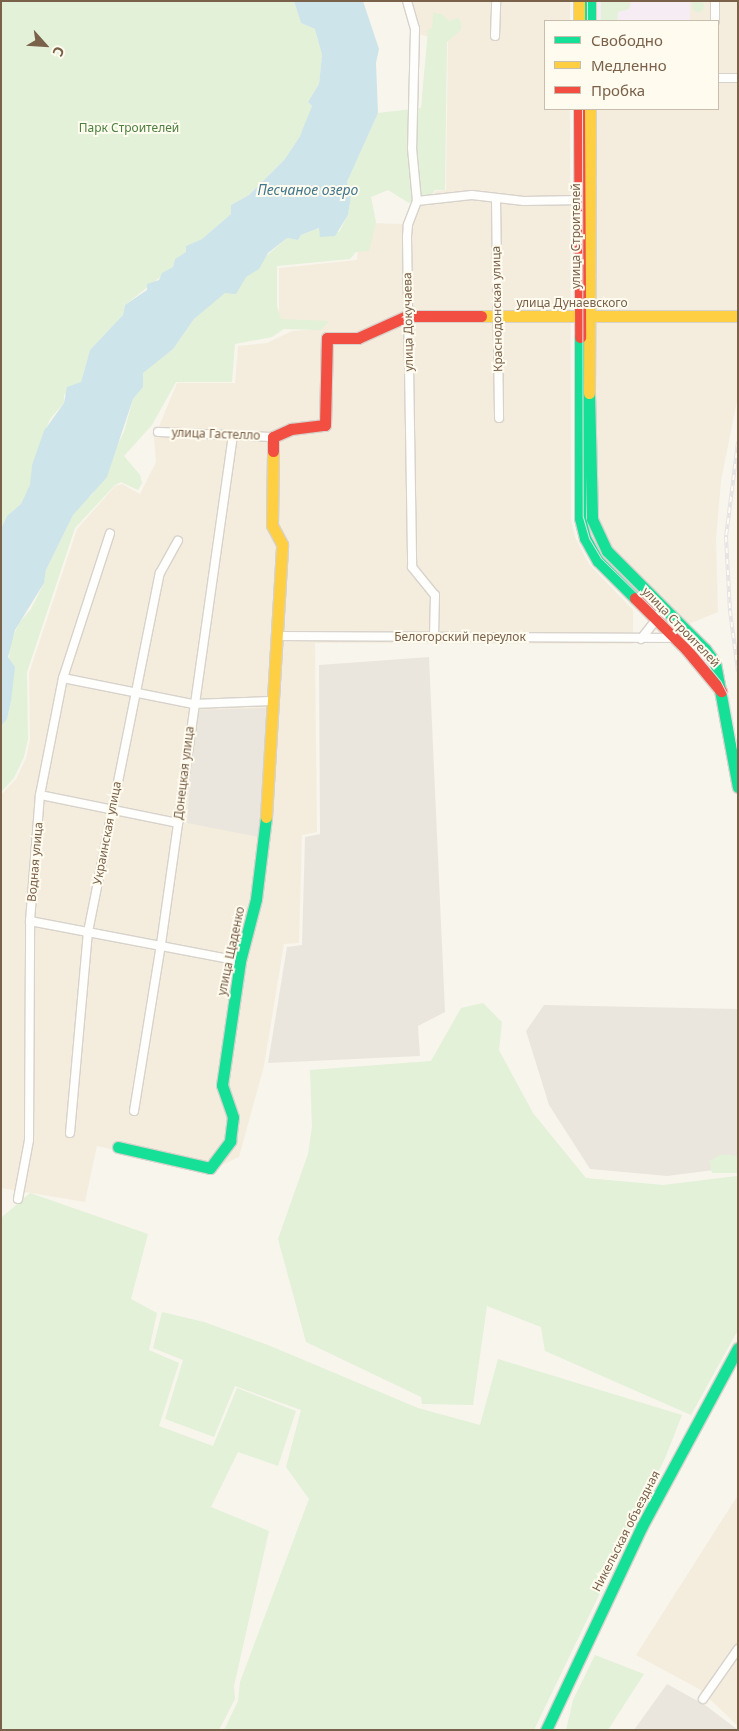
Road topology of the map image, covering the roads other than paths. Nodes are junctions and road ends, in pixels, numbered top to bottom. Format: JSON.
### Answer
{"nodes":[{"id":1,"x":407,"y":1,"type":"edge"},
{"id":2,"x":496,"y":1,"type":"edge"},
{"id":3,"x":579,"y":1,"type":"edge"},
{"id":4,"x":590,"y":1,"type":"edge"},
{"id":5,"x":715,"y":1,"type":"edge"},
{"id":6,"x":579,"y":20,"type":"edge"},
{"id":7,"x":590,"y":20,"type":"edge"},
{"id":8,"x":715,"y":20,"type":"edge"},
{"id":9,"x":496,"y":36,"type":"dead end"},
{"id":10,"x":719,"y":78,"type":"edge"},
{"id":11,"x":738,"y":78,"type":"edge"},
{"id":12,"x":578,"y":110,"type":"edge"},
{"id":13,"x":590,"y":110,"type":"edge"},
{"id":14,"x":496,"y":199,"type":"junction"},
{"id":15,"x":584,"y":200,"type":"junction"},
{"id":16,"x":417,"y":201,"type":"junction"},
{"id":17,"x":407,"y":316,"type":"junction"},
{"id":18,"x":738,"y":316,"type":"edge"},
{"id":19,"x":496,"y":317,"type":"junction"},
{"id":20,"x":584,"y":317,"type":"junction"},
{"id":21,"x":499,"y":418,"type":"dead end"},
{"id":22,"x":158,"y":432,"type":"dead end"},
{"id":23,"x":233,"y":436,"type":"junction"},
{"id":24,"x":273,"y":437,"type":"junction"},
{"id":25,"x":584,"y":479,"type":"junction"},
{"id":26,"x":110,"y":533,"type":"dead end"},
{"id":27,"x":178,"y":541,"type":"dead end"},
{"id":28,"x":651,"y":598,"type":"junction"},
{"id":29,"x":664,"y":610,"type":"junction"},
{"id":30,"x":647,"y":611,"type":"junction"},
{"id":31,"x":685,"y":630,"type":"junction"},
{"id":32,"x":279,"y":636,"type":"junction"},
{"id":33,"x":434,"y":637,"type":"junction"},
{"id":34,"x":641,"y":639,"type":"junction"},
{"id":35,"x":676,"y":639,"type":"junction"},
{"id":36,"x":695,"y":639,"type":"junction"},
{"id":37,"x":686,"y":649,"type":"junction"},
{"id":38,"x":63,"y":678,"type":"junction"},
{"id":39,"x":135,"y":693,"type":"junction"},
{"id":40,"x":724,"y":694,"type":"junction"},
{"id":41,"x":271,"y":701,"type":"junction"},
{"id":42,"x":193,"y":704,"type":"junction"},
{"id":43,"x":738,"y":787,"type":"edge"},
{"id":44,"x":40,"y":795,"type":"junction"},
{"id":45,"x":111,"y":809,"type":"junction"},
{"id":46,"x":178,"y":823,"type":"junction"},
{"id":47,"x":30,"y":921,"type":"junction"},
{"id":48,"x":88,"y":932,"type":"junction"},
{"id":49,"x":161,"y":944,"type":"junction"},
{"id":50,"x":240,"y":961,"type":"junction"},
{"id":51,"x":134,"y":1111,"type":"dead end"},
{"id":52,"x":70,"y":1133,"type":"dead end"},
{"id":53,"x":118,"y":1147,"type":"dead end"},
{"id":54,"x":18,"y":1199,"type":"dead end"},
{"id":55,"x":738,"y":1348,"type":"edge"},
{"id":56,"x":738,"y":1649,"type":"edge"},
{"id":57,"x":703,"y":1699,"type":"dead end"},
{"id":58,"x":546,"y":1730,"type":"edge"}],
"edges":[{"from":1,"to":16,"type":"street","name":"улица Докучаева"},
{"from":2,"to":9,"type":"street"},
{"from":3,"to":6,"type":"main road"},
{"from":4,"to":7,"type":"main road"},
{"from":5,"to":8,"type":"street"},
{"from":10,"to":11,"type":"street"},
{"from":12,"to":15,"type":"main road","name":"улица Строителей"},
{"from":13,"to":15,"type":"main road","name":"улица Строителей"},
{"from":14,"to":15,"type":"street"},
{"from":14,"to":16,"type":"street"},
{"from":14,"to":19,"type":"street","name":"Краснодонская улица"},
{"from":15,"to":20,"type":"main road","name":"улица Строителей"},
{"from":16,"to":17,"type":"street","name":"улица Докучаева"},
{"from":17,"to":19,"type":"main road","name":"улица Дунаевского"},
{"from":17,"to":24,"type":"main road"},
{"from":17,"to":33,"type":"street","name":"улица Докучаева"},
{"from":18,"to":20,"type":"main road","name":"улица Дунаевского"},
{"from":19,"to":20,"type":"main road","name":"улица Дунаевского"},
{"from":19,"to":21,"type":"street","name":"Краснодонская улица"},
{"from":20,"to":25,"type":"main road","name":"улица Строителей"},
{"from":22,"to":23,"type":"street","name":"улица Гастелло"},
{"from":23,"to":24,"type":"street","name":"улица Гастелло"},
{"from":23,"to":42,"type":"street","name":"Донецкая улица"},
{"from":24,"to":32,"type":"main road","name":"улица Щаденко"},
{"from":25,"to":28,"type":"main road","name":"улица Строителей"},
{"from":25,"to":30,"type":"main road","name":"улица Строителей"},
{"from":26,"to":38,"type":"street","name":"Водная улица"},
{"from":27,"to":39,"type":"street","name":"Украинская улица"},
{"from":28,"to":29,"type":"main road","name":"улица Строителей"},
{"from":28,"to":30,"type":"street"},
{"from":29,"to":30,"type":"street"},
{"from":29,"to":31,"type":"main road","name":"улица Строителей"},
{"from":30,"to":34,"type":"street"},
{"from":30,"to":35,"type":"main road","name":"улица Строителей"},
{"from":31,"to":35,"type":"street"},
{"from":31,"to":36,"type":"main road","name":"улица Строителей"},
{"from":32,"to":33,"type":"street","name":"Белогорский переулок"},
{"from":32,"to":41,"type":"main road","name":"улица Щаденко"},
{"from":33,"to":34,"type":"street","name":"Белогорский переулок"},
{"from":34,"to":35,"type":"street","name":"Белогорский переулок"},
{"from":35,"to":37,"type":"main road","name":"улица Строителей"},
{"from":36,"to":37,"type":"street"},
{"from":36,"to":40,"type":"main road","name":"улица Строителей"},
{"from":37,"to":40,"type":"main road","name":"улица Строителей"},
{"from":38,"to":39,"type":"street"},
{"from":38,"to":44,"type":"street","name":"Водная улица"},
{"from":39,"to":42,"type":"street"},
{"from":39,"to":45,"type":"street","name":"Украинская улица"},
{"from":40,"to":43,"type":"main road"},
{"from":41,"to":42,"type":"street"},
{"from":41,"to":50,"type":"main road","name":"улица Щаденко"},
{"from":42,"to":46,"type":"street","name":"Донецкая улица"},
{"from":44,"to":45,"type":"street"},
{"from":44,"to":47,"type":"street","name":"Водная улица"},
{"from":45,"to":46,"type":"street"},
{"from":45,"to":48,"type":"street","name":"Украинская улица"},
{"from":46,"to":49,"type":"street","name":"Донецкая улица"},
{"from":47,"to":48,"type":"street"},
{"from":47,"to":54,"type":"street","name":"Водная улица"},
{"from":48,"to":49,"type":"street"},
{"from":48,"to":52,"type":"street","name":"Украинская улица"},
{"from":49,"to":50,"type":"street"},
{"from":49,"to":51,"type":"street","name":"Донецкая улица"},
{"from":50,"to":53,"type":"main road","name":"улица Щаденко"},
{"from":55,"to":58,"type":"main road","name":"Никельская объездная"},
{"from":56,"to":57,"type":"street"}]}
